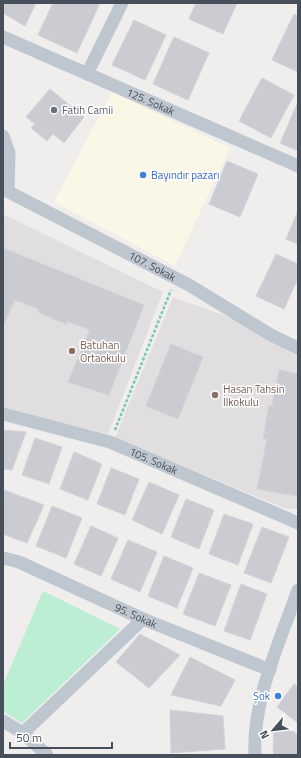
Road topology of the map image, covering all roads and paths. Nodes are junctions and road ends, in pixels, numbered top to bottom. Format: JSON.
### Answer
{"nodes":[{"id":1,"x":122,"y":3,"type":"edge"},
{"id":2,"x":3,"y":36,"type":"edge"},
{"id":3,"x":87,"y":74,"type":"junction"},
{"id":4,"x":3,"y":136,"type":"edge"},
{"id":5,"x":298,"y":166,"type":"edge"},
{"id":6,"x":6,"y":190,"type":"edge"},
{"id":7,"x":176,"y":278,"type":"junction"},
{"id":8,"x":298,"y":348,"type":"edge"},
{"id":9,"x":3,"y":414,"type":"edge"},
{"id":10,"x":110,"y":442,"type":"junction"},
{"id":11,"x":298,"y":523,"type":"edge"},
{"id":12,"x":3,"y":558,"type":"edge"},
{"id":13,"x":298,"y":590,"type":"edge"},
{"id":14,"x":143,"y":620,"type":"junction"},
{"id":15,"x":270,"y":670,"type":"junction"},
{"id":16,"x":3,"y":721,"type":"edge"},
{"id":17,"x":23,"y":733,"type":"junction"},
{"id":18,"x":47,"y":755,"type":"edge"},
{"id":19,"x":255,"y":755,"type":"edge"}],
"edges":[{"from":1,"to":3,"type":"street"},
{"from":2,"to":3,"type":"street","name":"125. Sokak"},
{"from":3,"to":5,"type":"street","name":"125. Sokak"},
{"from":4,"to":6,"type":"street"},
{"from":6,"to":7,"type":"street","name":"107. Sokak"},
{"from":7,"to":8,"type":"street","name":"107. Sokak"},
{"from":7,"to":10,"type":"path"},
{"from":9,"to":10,"type":"street","name":"105. Sokak"},
{"from":10,"to":11,"type":"street","name":"105. Sokak"},
{"from":12,"to":14,"type":"street","name":"95. Sokak"},
{"from":13,"to":15,"type":"street"},
{"from":14,"to":15,"type":"street","name":"95. Sokak"},
{"from":14,"to":17,"type":"street"},
{"from":15,"to":19,"type":"street"},
{"from":16,"to":17,"type":"street"},
{"from":17,"to":18,"type":"street"}]}
